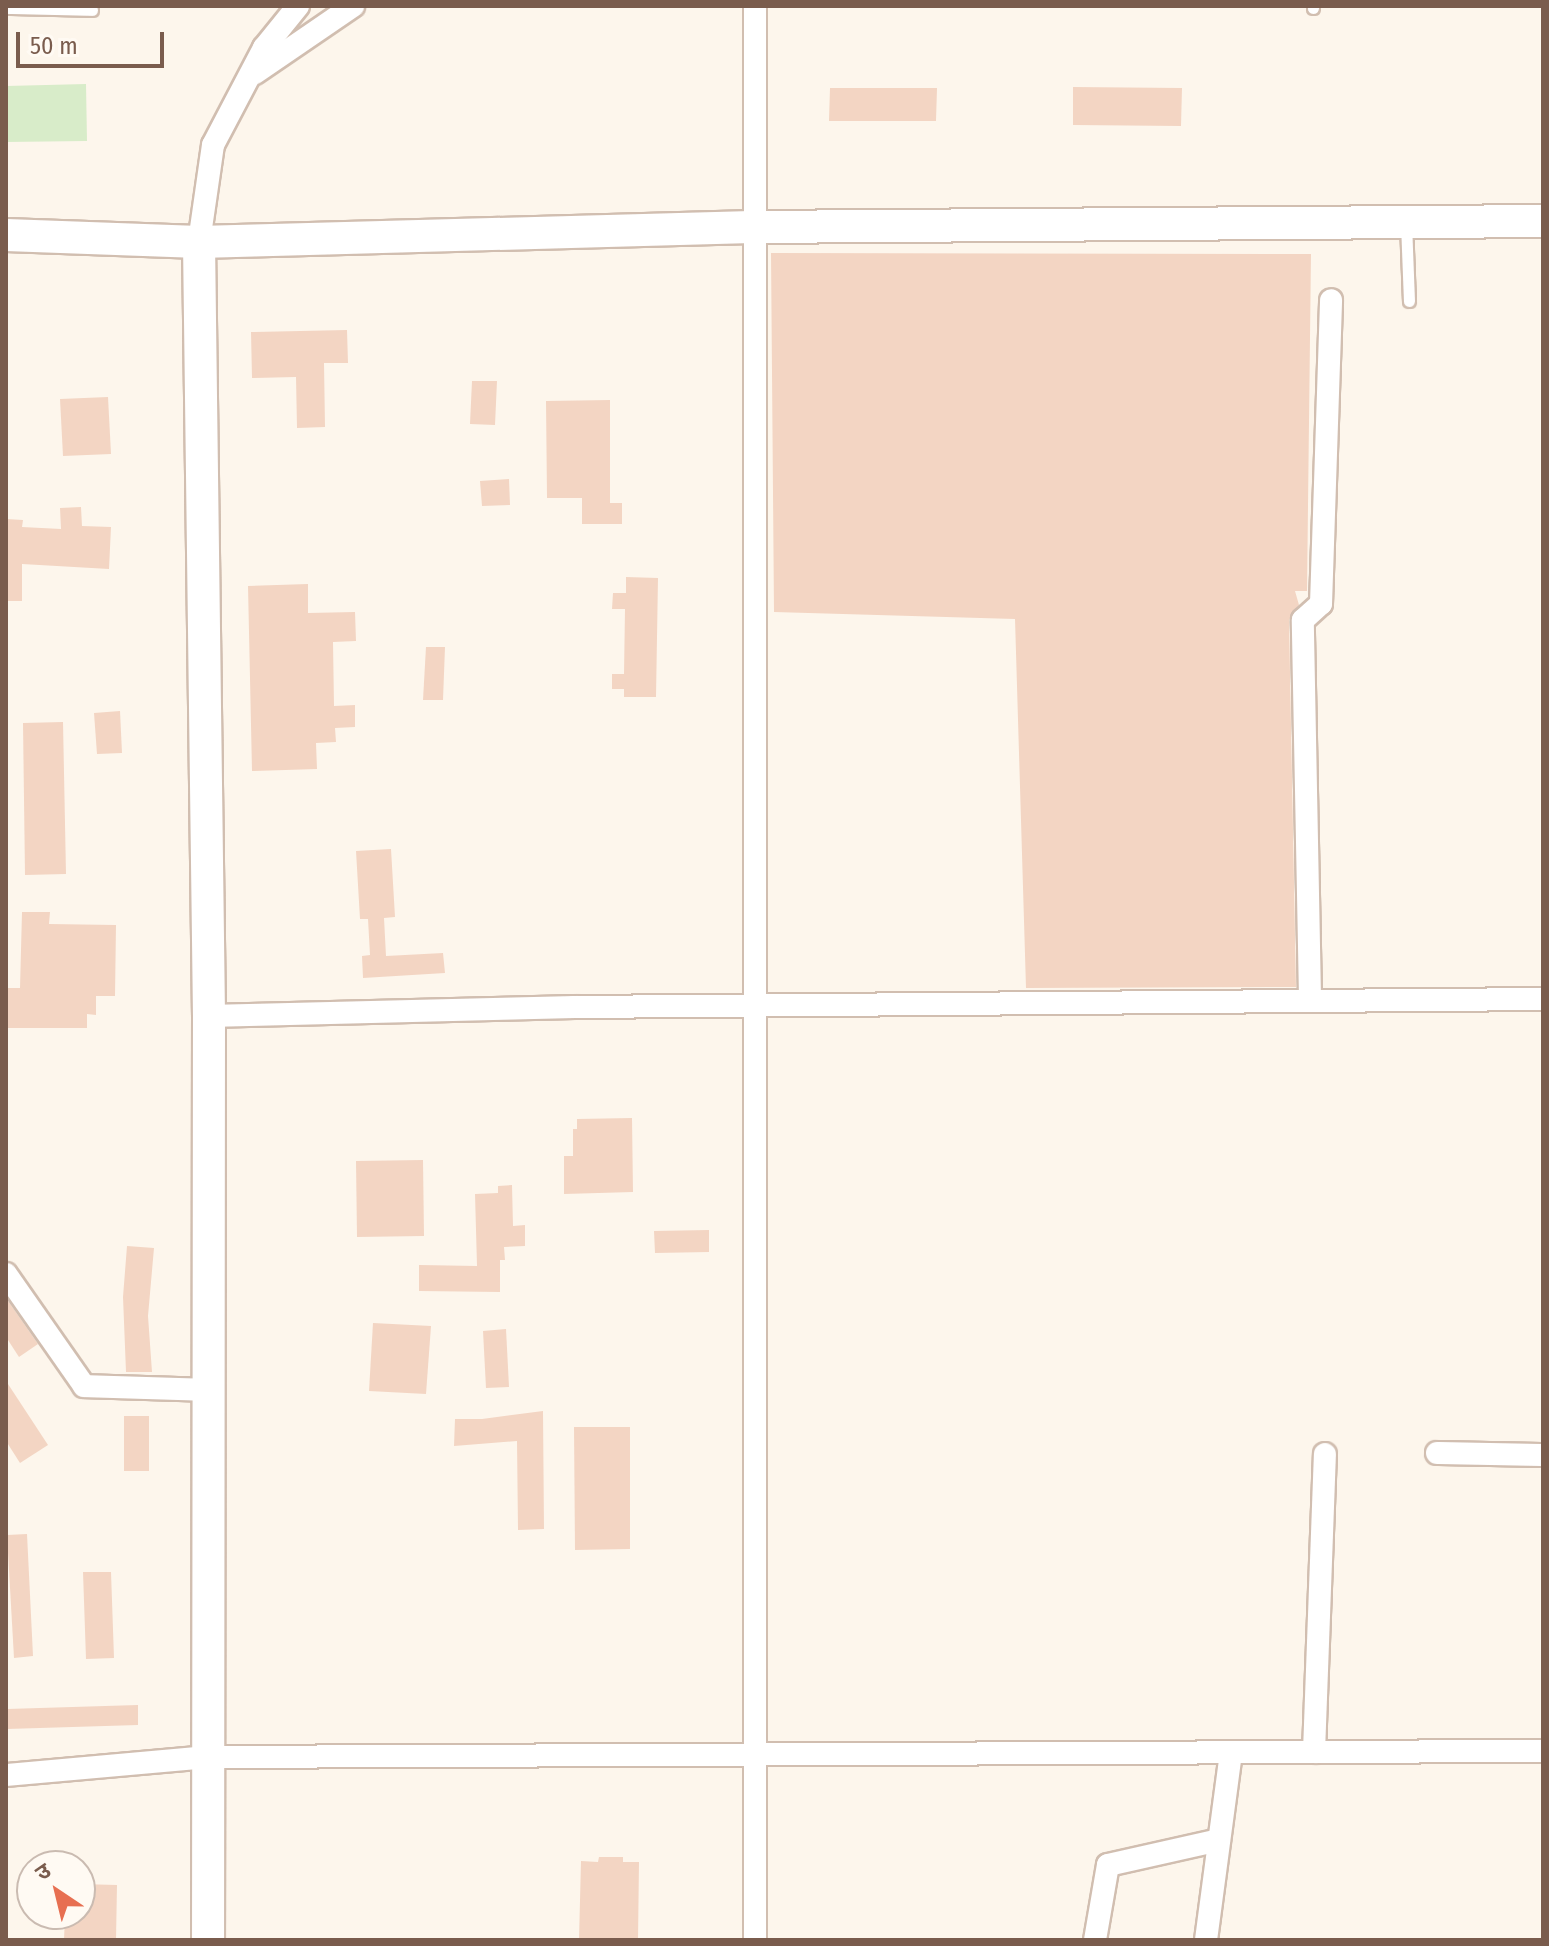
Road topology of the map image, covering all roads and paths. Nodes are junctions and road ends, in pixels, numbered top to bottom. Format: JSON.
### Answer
{"nodes":[{"id":1,"x":298,"y":6,"type":"edge"},
{"id":2,"x":353,"y":6,"type":"edge"},
{"id":3,"x":755,"y":6,"type":"edge"},
{"id":4,"x":6,"y":8,"type":"edge"},
{"id":5,"x":92,"y":10,"type":"dead end"},
{"id":6,"x":248,"y":79,"type":"junction"},
{"id":7,"x":1543,"y":221,"type":"edge"},
{"id":8,"x":1406,"y":222,"type":"junction"},
{"id":9,"x":752,"y":227,"type":"junction"},
{"id":10,"x":6,"y":235,"type":"edge"},
{"id":11,"x":199,"y":242,"type":"junction"},
{"id":12,"x":1331,"y":300,"type":"dead end"},
{"id":13,"x":1409,"y":301,"type":"dead end"},
{"id":14,"x":1310,"y":998,"type":"junction"},
{"id":15,"x":1543,"y":999,"type":"edge"},
{"id":16,"x":754,"y":1006,"type":"junction"},
{"id":17,"x":209,"y":1016,"type":"junction"},
{"id":18,"x":6,"y":1274,"type":"edge"},
{"id":19,"x":208,"y":1390,"type":"junction"},
{"id":20,"x":1437,"y":1453,"type":"dead end"},
{"id":21,"x":1325,"y":1454,"type":"dead end"},
{"id":22,"x":1543,"y":1455,"type":"edge"},
{"id":23,"x":1543,"y":1751,"type":"edge"},
{"id":24,"x":1314,"y":1752,"type":"junction"},
{"id":25,"x":1231,"y":1753,"type":"junction"},
{"id":26,"x":756,"y":1754,"type":"junction"},
{"id":27,"x":208,"y":1757,"type":"junction"},
{"id":28,"x":6,"y":1775,"type":"edge"},
{"id":29,"x":1219,"y":1840,"type":"junction"},
{"id":30,"x":208,"y":1940,"type":"edge"},
{"id":31,"x":755,"y":1940,"type":"edge"},
{"id":32,"x":1095,"y":1940,"type":"edge"},
{"id":33,"x":1206,"y":1940,"type":"edge"}],
"edges":[{"from":1,"to":6,"type":"street"},
{"from":2,"to":6,"type":"street"},
{"from":3,"to":9,"type":"street"},
{"from":4,"to":5,"type":"lane"},
{"from":6,"to":11,"type":"street"},
{"from":7,"to":8,"type":"street"},
{"from":8,"to":9,"type":"street"},
{"from":8,"to":13,"type":"lane"},
{"from":9,"to":11,"type":"street"},
{"from":9,"to":16,"type":"street"},
{"from":10,"to":11,"type":"street"},
{"from":11,"to":17,"type":"street"},
{"from":12,"to":14,"type":"street"},
{"from":14,"to":15,"type":"street"},
{"from":14,"to":16,"type":"street"},
{"from":16,"to":17,"type":"street"},
{"from":16,"to":26,"type":"street"},
{"from":17,"to":19,"type":"street"},
{"from":18,"to":19,"type":"street"},
{"from":19,"to":27,"type":"street"},
{"from":20,"to":22,"type":"street"},
{"from":21,"to":24,"type":"street"},
{"from":23,"to":24,"type":"street"},
{"from":24,"to":25,"type":"street"},
{"from":25,"to":26,"type":"street"},
{"from":25,"to":29,"type":"street"},
{"from":26,"to":27,"type":"street"},
{"from":26,"to":31,"type":"street"},
{"from":27,"to":28,"type":"street"},
{"from":27,"to":30,"type":"street"},
{"from":29,"to":32,"type":"street"},
{"from":29,"to":33,"type":"street"}]}
